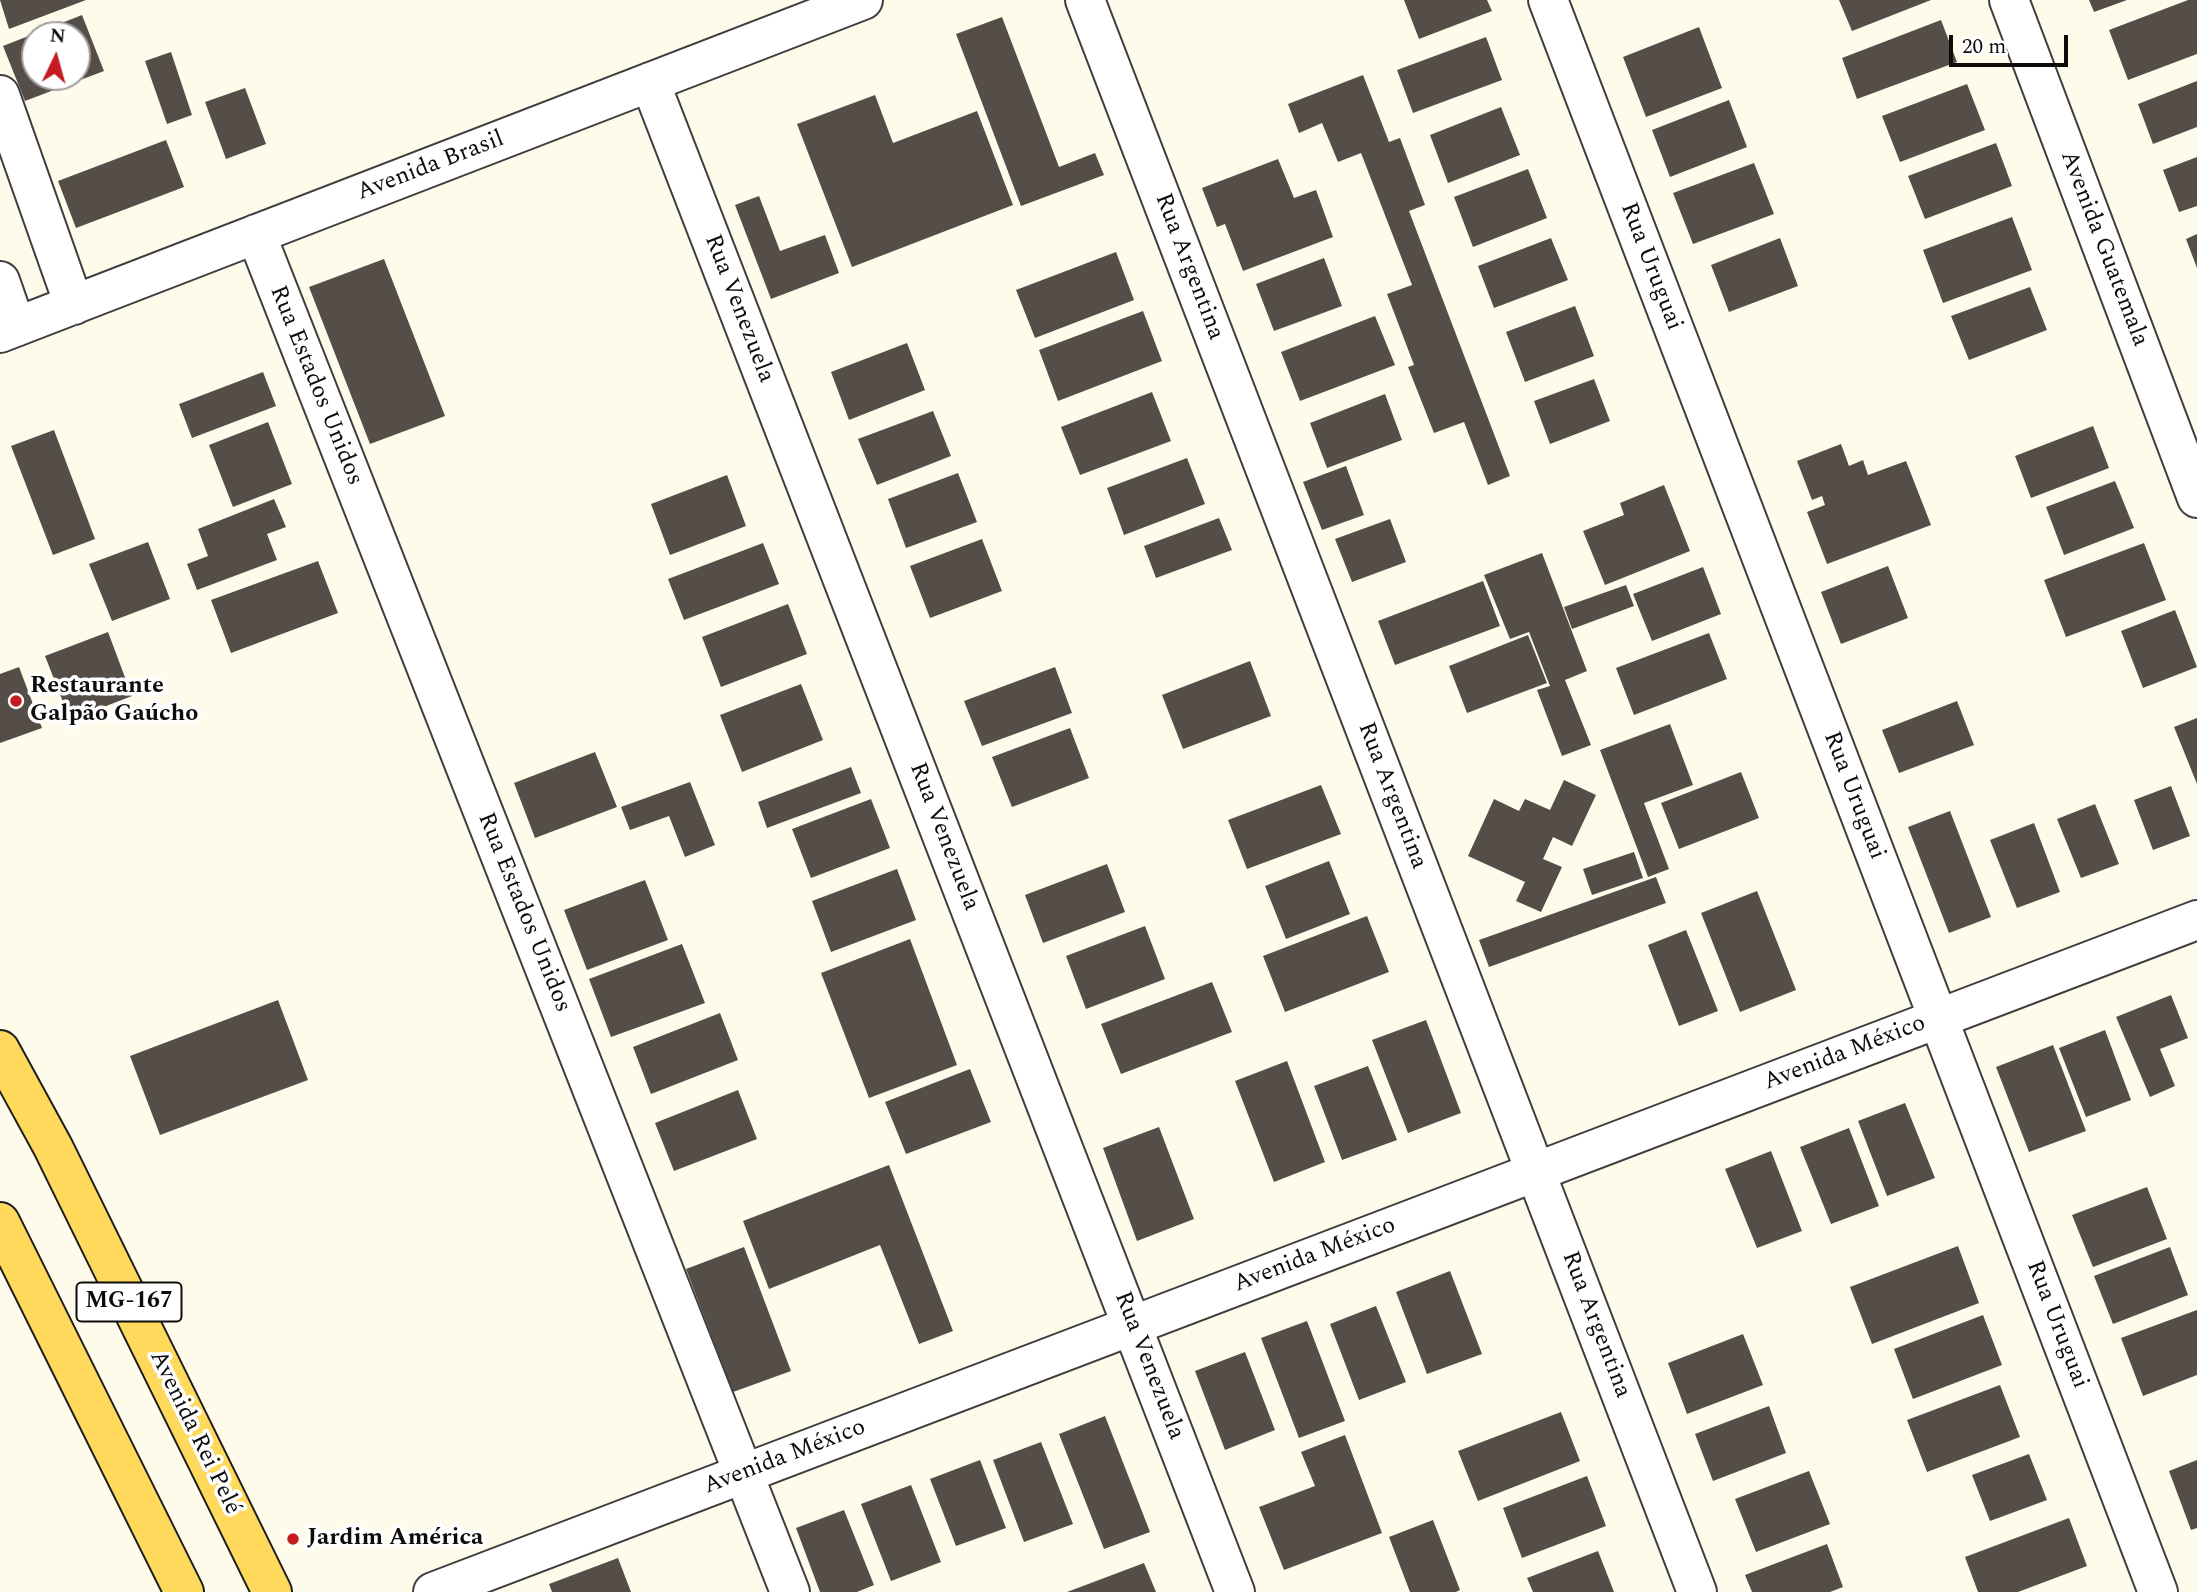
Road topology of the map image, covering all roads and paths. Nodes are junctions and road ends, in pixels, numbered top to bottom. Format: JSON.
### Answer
{"nodes":[{"id":1,"x":863,"y":0,"type":"edge"},
{"id":2,"x":1085,"y":0,"type":"edge"},
{"id":3,"x":1548,"y":0,"type":"edge"},
{"id":4,"x":2009,"y":0,"type":"edge"},
{"id":5,"x":650,"y":82,"type":"junction"},
{"id":6,"x":0,"y":95,"type":"edge"},
{"id":7,"x":256,"y":234,"type":"junction"},
{"id":8,"x":0,"y":281,"type":"edge"},
{"id":9,"x":74,"y":304,"type":"junction"},
{"id":10,"x":8,"y":330,"type":"edge"},
{"id":11,"x":2197,"y":498,"type":"edge"},
{"id":12,"x":2197,"y":920,"type":"edge"},
{"id":13,"x":1938,"y":1018,"type":"junction"},
{"id":14,"x":0,"y":1050,"type":"edge"},
{"id":15,"x":1536,"y":1172,"type":"junction"},
{"id":16,"x":0,"y":1222,"type":"edge"},
{"id":17,"x":1132,"y":1326,"type":"junction"},
{"id":18,"x":744,"y":1474,"type":"junction"},
{"id":19,"x":184,"y":1592,"type":"edge"},
{"id":20,"x":272,"y":1592,"type":"edge"},
{"id":21,"x":433,"y":1592,"type":"edge"},
{"id":22,"x":790,"y":1592,"type":"edge"},
{"id":23,"x":1235,"y":1592,"type":"edge"},
{"id":24,"x":1697,"y":1592,"type":"edge"},
{"id":25,"x":2158,"y":1592,"type":"edge"}],
"edges":[{"from":1,"to":5,"type":"street","name":"Avenida Brasil"},
{"from":2,"to":15,"type":"street","name":"Rua Argentina"},
{"from":3,"to":13,"type":"street","name":"Rua Uruguai"},
{"from":4,"to":11,"type":"street","name":"Avenida Guatemala"},
{"from":5,"to":7,"type":"street","name":"Avenida Brasil"},
{"from":5,"to":17,"type":"street","name":"Rua Venezuela"},
{"from":6,"to":9,"type":"street"},
{"from":7,"to":9,"type":"street","name":"Avenida Brasil"},
{"from":7,"to":18,"type":"street","name":"Rua Estados Unidos"},
{"from":8,"to":10,"type":"street"},
{"from":9,"to":10,"type":"street","name":"Avenida Brasil"},
{"from":12,"to":13,"type":"street","name":"Avenida México"},
{"from":13,"to":15,"type":"street","name":"Avenida México"},
{"from":13,"to":25,"type":"street","name":"Rua Uruguai"},
{"from":14,"to":20,"type":"main road","name":"Avenida Rei Pelé","number":"MG-167"},
{"from":15,"to":17,"type":"street","name":"Avenida México"},
{"from":15,"to":24,"type":"street","name":"Rua Argentina"},
{"from":16,"to":19,"type":"main road","number":"MG-167"},
{"from":17,"to":18,"type":"street","name":"Avenida México"},
{"from":17,"to":23,"type":"street","name":"Rua Venezuela"},
{"from":18,"to":21,"type":"street","name":"Avenida México"},
{"from":18,"to":22,"type":"street","name":"Rua Estados Unidos"}]}
